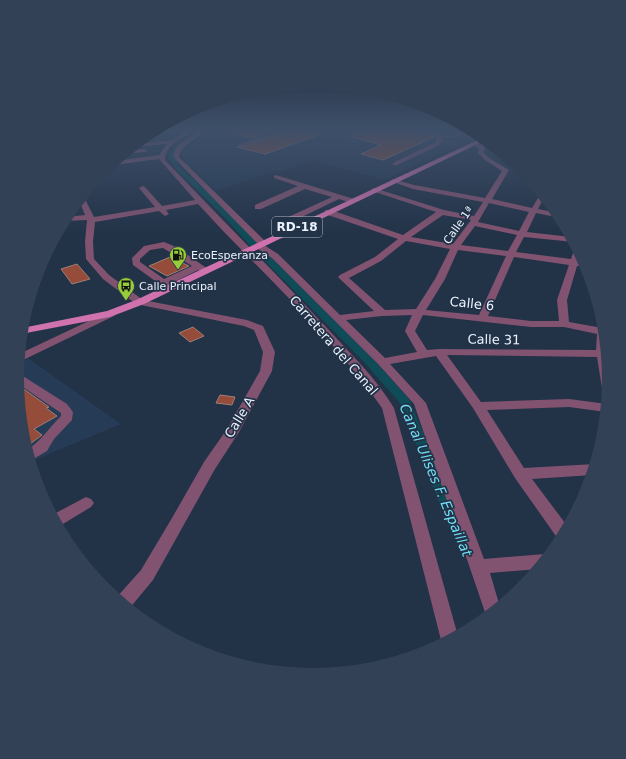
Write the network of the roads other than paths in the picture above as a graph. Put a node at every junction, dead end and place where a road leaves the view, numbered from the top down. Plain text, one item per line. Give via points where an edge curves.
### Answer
1 (166, 164) edge
2 (182, 164) edge
3 (428, 164) edge
4 (496, 164) edge
5 (276, 177) dead end
6 (393, 181) junction
7 (305, 186) junction
8 (142, 188) dead end
9 (374, 190) junction
10 (338, 197) junction
11 (351, 201) junction
12 (487, 201) junction
13 (539, 201) edge
14 (200, 202) junction
15 (84, 204) edge
16 (258, 207) dead end
17 (161, 209) junction
18 (535, 211) junction
19 (328, 212) junction
20 (442, 212) junction
21 (549, 214) edge
22 (167, 216) dead end
23 (90, 218) junction
24 (73, 219) edge
25 (475, 221) junction
26 (276, 226) dead end
27 (522, 234) junction
28 (404, 238) junction
29 (565, 239) edge
30 (256, 246) junction
31 (455, 247) junction
32 (511, 254) junction
33 (575, 258) edge
34 (573, 262) junction
35 (577, 263) edge
36 (202, 269) junction
37 (166, 286) junction
38 (140, 302) junction
39 (419, 312) junction
40 (382, 313) junction
41 (110, 314) junction
42 (338, 318) junction
43 (482, 319) junction
44 (564, 324) junction
45 (29, 330) edge
46 (598, 331) edge
47 (439, 352) junction
48 (424, 354) junction
49 (601, 354) edge
50 (25, 356) edge
51 (382, 362) junction
52 (24, 382) edge
53 (478, 406) junction
54 (601, 407) edge
55 (34, 452) edge
56 (588, 469) edge
57 (520, 474) junction
58 (86, 503) dead end
59 (60, 518) edge
60 (560, 529) edge
61 (537, 562) edge
62 (479, 567) junction
63 (126, 600) edge
64 (492, 606) edge
65 (449, 635) edge

1 - 14 street, Carretera del Canal
2 - 30 street, Carretera del Canal
3 - 6 main road, RD-18
4 - 12 street, Calle 1ª via 506,170
5 - 7 street
6 - 9 main road, RD-18
6 - 12 street
7 - 10 street
7 - 16 street
8 - 17 street
9 - 11 main road, RD-18
9 - 20 street
10 - 11 street
10 - 26 street
11 - 19 main road, RD-18
12 - 18 street
12 - 25 street, Calle 1ª
13 - 18 street
14 - 17 street
14 - 30 street, Carretera del Canal
15 - 23 street
17 - 22 street
17 - 23 street
18 - 21 street
18 - 27 street
19 - 28 street
19 - 30 main road, RD-18
20 - 25 street
20 - 28 street
23 - 24 street
23 - 38 street via 90,259 106,277
25 - 27 street
25 - 31 street, Calle 1ª
27 - 29 street
27 - 32 street
28 - 31 street
28 - 40 street via 378,259 343,277
30 - 36 main road, RD-18
30 - 42 street, Carretera del Canal via 275,256
30 - 65 street, Carretera del Canal via 285,288 369,381 388,408
31 - 32 street
31 - 39 street, Calle 1ª via 440,279
32 - 34 street
32 - 43 street
33 - 34 street
34 - 35 street
34 - 44 street via 562,300
36 - 37 street
36 - 37 street via 169,246 143,250 136,258 136,263
37 - 38 main road
38 - 41 main road
38 - 63 street, Calle A via 247,323 259,328 269,352 266,371 232,432 209,466 147,574
39 - 40 street, Calle 6
39 - 43 street, Calle 6
39 - 48 street, Calle 1ª via 410,331
40 - 42 street, Calle 6
41 - 45 main road
41 - 50 street
42 - 51 street, Carretera del Canal
43 - 44 street, Calle 6 via 531,324
44 - 46 street, Calle 6
47 - 48 street, Calle 31
47 - 49 street, Calle 31
47 - 53 street
48 - 51 street, Calle 31
51 - 62 street, Carretera del Canal via 420,403
52 - 55 street via 67,412 67,417 42,447
53 - 54 street via 569,403
53 - 57 street
56 - 57 street
57 - 60 street
58 - 59 street
61 - 62 street
62 - 64 street, Carretera del Canal

